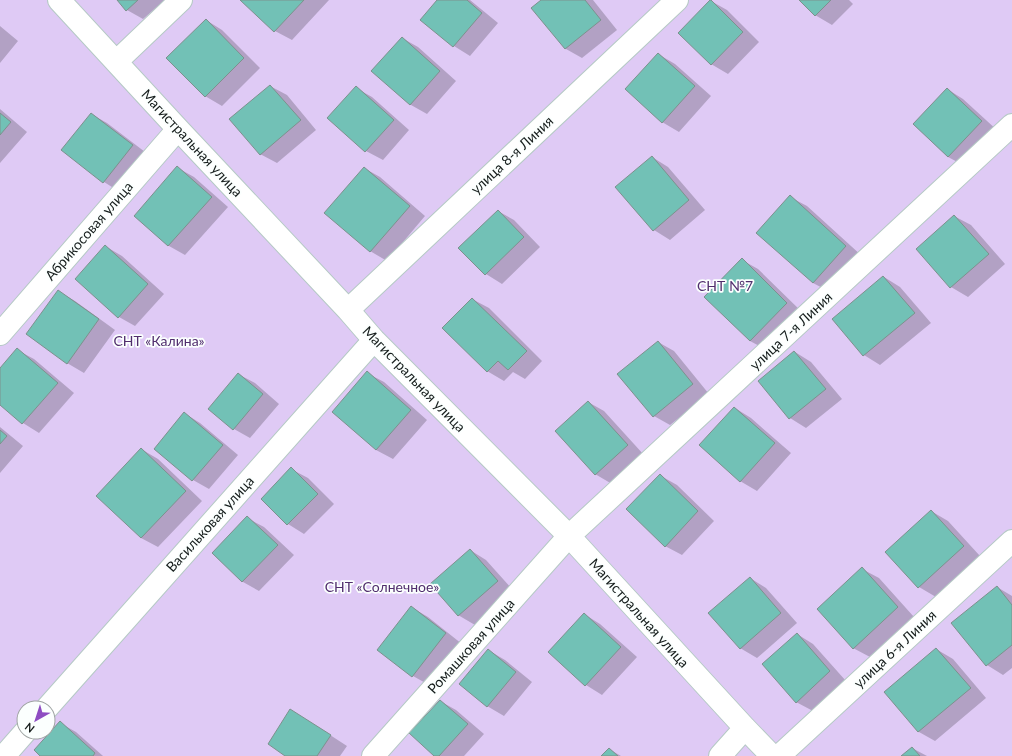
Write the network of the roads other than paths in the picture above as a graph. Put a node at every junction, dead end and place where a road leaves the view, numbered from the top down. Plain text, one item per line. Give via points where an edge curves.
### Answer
1 (59, 0) edge
2 (181, 0) edge
3 (677, 0) edge
4 (116, 62) junction
5 (1012, 125) edge
6 (178, 129) junction
7 (348, 310) junction
8 (0, 334) edge
9 (374, 340) junction
10 (569, 536) junction
11 (1012, 541) edge
12 (54, 700) edge
13 (745, 728) junction
14 (18, 740) edge
15 (4, 756) edge
16 (373, 756) edge
17 (720, 756) edge
18 (772, 756) edge
19 (779, 756) edge

1 - 4 street, Магистральная улица
2 - 4 street
3 - 7 street, улица 8-я Линия
4 - 6 street, Магистральная улица
5 - 10 street, улица 7-я Линия
6 - 7 street, Магистральная улица
6 - 8 street, Абрикосовая улица
7 - 9 street, Магистральная улица
9 - 10 street, Магистральная улица
9 - 12 street, Васильковая улица
10 - 13 street, Магистральная улица
10 - 16 street, Ромашковая улица
11 - 19 street, улица 6-я Линия
13 - 17 street
13 - 18 street, Магистральная улица
14 - 15 street

